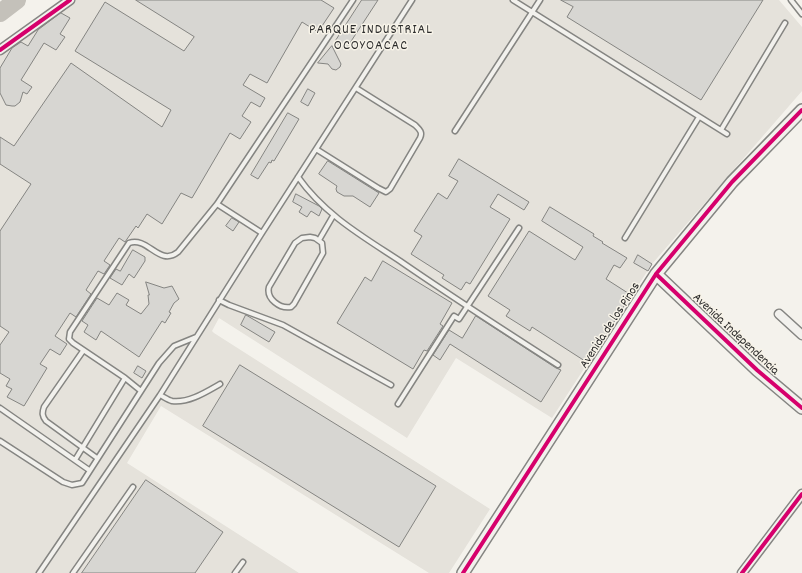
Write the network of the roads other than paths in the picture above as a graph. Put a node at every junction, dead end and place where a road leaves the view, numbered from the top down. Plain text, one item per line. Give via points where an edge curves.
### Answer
1 (70, 0) edge
2 (353, 0) edge
3 (412, 0) edge
4 (513, 0) edge
5 (540, 0) edge
6 (791, 0) edge
7 (532, 12) junction
8 (802, 14) edge
9 (785, 23) dead end
10 (0, 50) edge
11 (356, 88) junction
12 (802, 110) edge
13 (699, 117) junction
14 (721, 130) junction
15 (455, 131) dead end
16 (727, 134) dead end
17 (316, 149) junction
18 (298, 177) junction
19 (217, 204) junction
20 (333, 216) junction
21 (519, 228) dead end
22 (262, 233) junction
23 (625, 238) dead end
24 (319, 240) junction
25 (656, 274) junction
26 (219, 300) junction
27 (467, 307) junction
28 (779, 314) dead end
29 (802, 336) edge
30 (196, 337) junction
31 (83, 350) junction
32 (558, 365) dead end
33 (125, 378) junction
34 (220, 384) dead end
35 (391, 385) dead end
36 (141, 391) junction
37 (160, 395) junction
38 (398, 404) dead end
39 (0, 408) edge
40 (802, 408) edge
41 (0, 441) edge
42 (83, 447) junction
43 (97, 458) junction
44 (75, 460) junction
45 (89, 470) junction
46 (133, 487) dead end
47 (802, 494) edge
48 (243, 562) dead end
49 (39, 573) edge
50 (73, 573) edge
51 (235, 573) edge
52 (463, 573) edge
53 (742, 573) edge

1 - 10 street
2 - 19 lane
3 - 11 lane
4 - 7 lane
5 - 7 lane
6 - 8 lane
7 - 13 lane
7 - 15 lane
9 - 14 lane
11 - 17 lane
11 - 17 lane via 415,125 421,132 390,189 386,192 378,188
12 - 25 street, Avenida de los Pinos via 732,182
13 - 14 lane
13 - 23 lane
14 - 16 lane
17 - 18 lane
18 - 20 lane via 309,193
18 - 22 lane
19 - 22 lane
19 - 31 lane via 173,256 162,256 140,242 129,243 70,332 70,341
20 - 24 lane
20 - 27 lane
21 - 27 lane
22 - 26 lane
24 - 24 lane via 310,237 302,238 295,243 270,288 269,295 272,300 287,308 294,304 323,253
25 - 40 street, Avenida Independencia via 757,370
25 - 52 street, Avenida de los Pinos
26 - 30 lane
26 - 35 lane via 283,325
27 - 32 lane
27 - 38 lane via 459,319 454,316
28 - 29 street
30 - 36 lane via 174,346 159,363
30 - 37 lane
31 - 33 lane
31 - 42 lane via 42,413 46,421
33 - 36 lane
33 - 42 lane
34 - 37 lane via 202,395 185,400 171,400
36 - 43 lane
37 - 49 lane
39 - 44 lane
41 - 45 lane via 63,482 72,485 82,483
42 - 43 lane
42 - 44 lane
43 - 45 lane
44 - 45 lane
46 - 50 lane
47 - 53 street
48 - 51 lane

